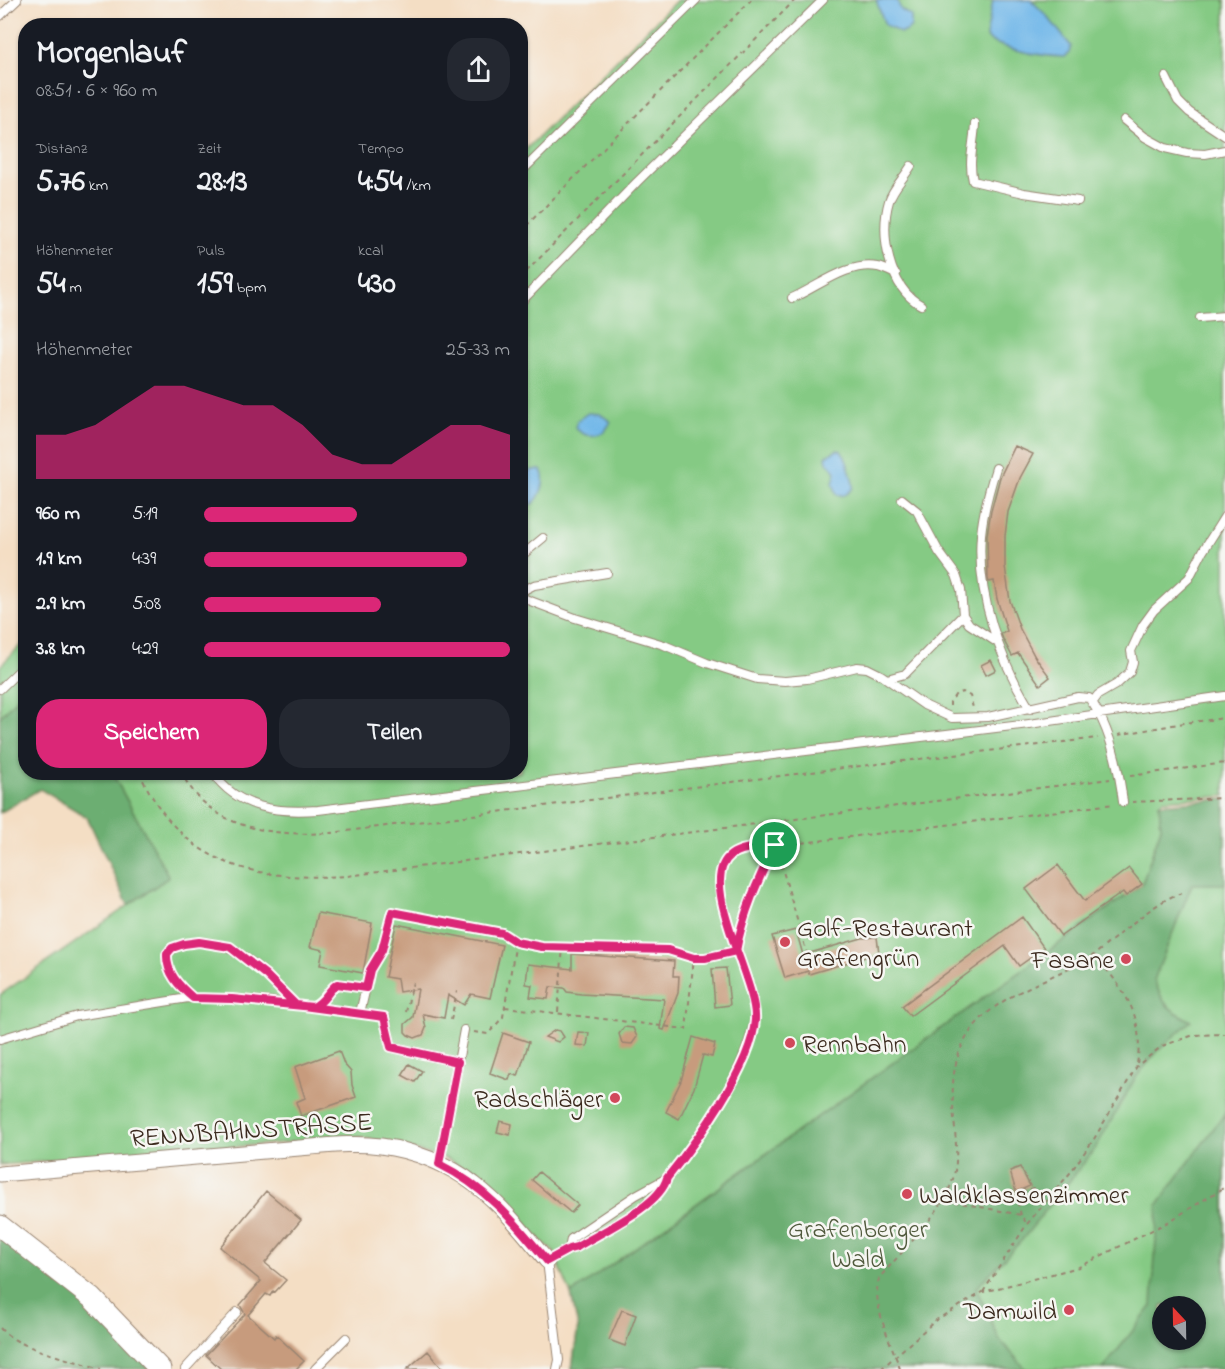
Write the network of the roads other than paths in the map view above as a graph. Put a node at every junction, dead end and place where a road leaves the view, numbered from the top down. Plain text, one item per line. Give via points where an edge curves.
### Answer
1 (16, 0) edge
2 (696, 0) edge
3 (823, 0) edge
4 (0, 16) edge
5 (1166, 77) dead end
6 (1124, 120) dead end
7 (975, 124) dead end
8 (1225, 136) edge
9 (1225, 150) edge
10 (528, 166) edge
11 (911, 166) dead end
12 (1078, 201) dead end
13 (896, 274) junction
14 (528, 295) edge
15 (792, 298) dead end
16 (921, 305) dead end
17 (1225, 316) edge
18 (1200, 318) dead end
19 (996, 468) dead end
20 (902, 499) dead end
21 (1225, 516) edge
22 (543, 538) dead end
23 (528, 550) edge
24 (607, 573) dead end
25 (528, 588) edge
26 (528, 600) edge
27 (963, 615) junction
28 (998, 643) junction
29 (18, 672) edge
30 (886, 679) junction
31 (0, 690) edge
32 (1225, 696) edge
33 (1092, 703) junction
34 (1030, 709) junction
35 (1098, 713) junction
36 (219, 780) edge
37 (1123, 802) road end
38 (382, 950) road end
39 (366, 988) junction
40 (193, 998) junction
41 (296, 1005) junction
42 (313, 1007) junction
43 (360, 1013) junction
44 (755, 1018) road end
45 (464, 1030) road end
46 (0, 1039) edge
47 (458, 1062) junction
48 (439, 1164) junction
49 (0, 1174) edge
50 (667, 1178) junction
51 (0, 1226) edge
52 (569, 1249) junction
53 (547, 1261) junction
54 (237, 1312) dead end
55 (346, 1338) dead end
56 (160, 1369) edge
57 (185, 1369) edge
58 (315, 1369) edge
59 (557, 1369) edge

1 - 4 lane
2 - 10 lane
3 - 14 lane
5 - 8 lane via 1178,101
6 - 9 lane via 1145,138 1165,148 1205,154
7 - 12 lane via 970,156 973,181
11 - 13 lane via 893,193 886,218 887,255
13 - 15 lane via 877,267 860,267
13 - 16 lane via 900,287
17 - 18 lane
19 - 28 lane via 981,536 982,578
20 - 27 lane via 917,510 956,575
21 - 33 lane via 1189,578 1143,625 1131,651 1130,672
22 - 23 lane
24 - 25 lane
26 - 30 lane via 758,679 807,679 857,667
27 - 28 lane via 969,624
27 - 30 lane via 904,674
28 - 34 lane via 1015,685
29 - 31 lane
30 - 34 lane via 924,705 952,718 988,717
32 - 35 lane
33 - 34 lane via 1089,698 1078,698
33 - 35 lane
35 - 36 lane via 291,812 246,803
35 - 37 lane via 1117,761
38 - 39 lane via 370,970
39 - 42 lane via 337,984
39 - 43 lane
40 - 41 lane
40 - 41 lane via 180,986 166,961 172,948 199,942 230,947
40 - 46 lane via 77,1016
41 - 42 lane
42 - 43 lane
43 - 47 lane via 384,1017 391,1047
44 - 50 lane via 746,1052 732,1081 698,1139
45 - 47 lane
47 - 48 lane
48 - 49 street, RENNBAHNSTRASSE via 382,1146 351,1144
48 - 53 street, RENNBAHNSTRASSE via 474,1183
50 - 52 lane via 572,1239
50 - 52 lane via 665,1186 643,1207
51 - 56 street via 92,1298
52 - 53 lane
53 - 59 lane
54 - 57 lane
55 - 58 lane

